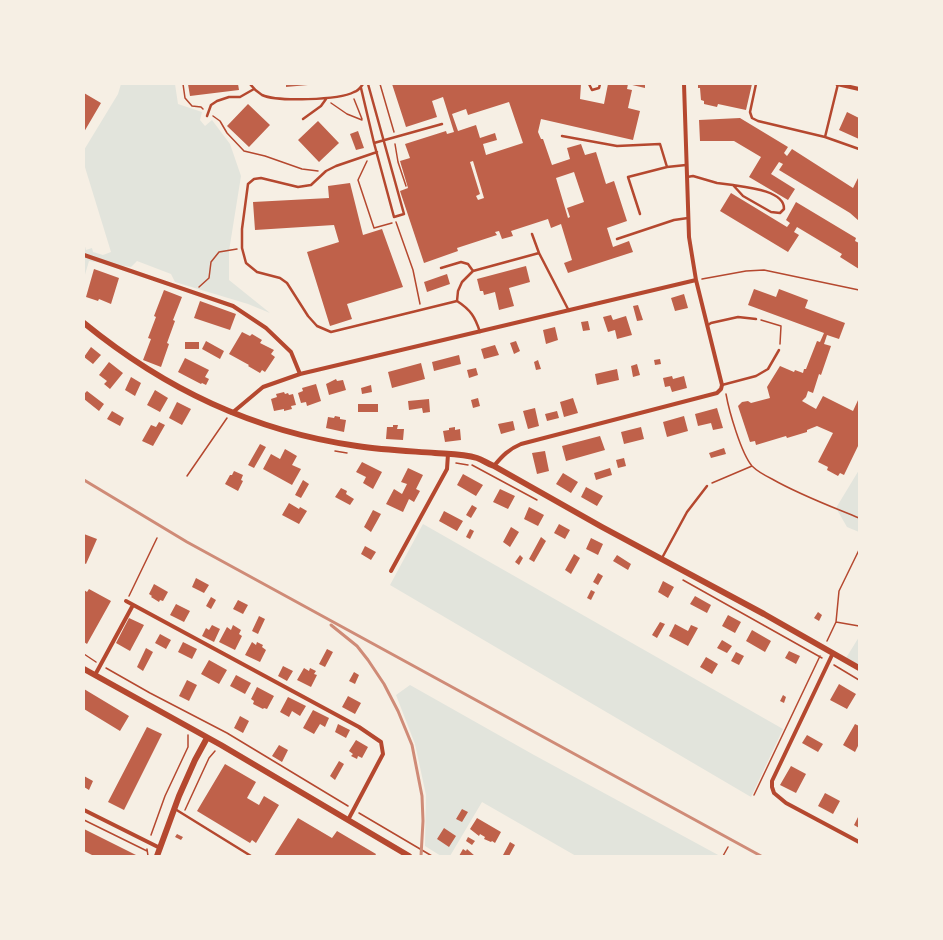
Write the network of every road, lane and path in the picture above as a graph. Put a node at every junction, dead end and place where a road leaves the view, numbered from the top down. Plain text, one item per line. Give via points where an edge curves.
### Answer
1 (183, 84) edge
2 (250, 84) edge
3 (363, 84) edge
4 (368, 84) edge
5 (380, 84) edge
6 (589, 84) edge
7 (600, 84) edge
8 (684, 84) edge
9 (756, 84) edge
10 (837, 84) edge
11 (361, 88) junction
12 (254, 89) junction
13 (859, 89) edge
14 (352, 93) junction
15 (185, 98) dead end
16 (326, 99) junction
17 (207, 116) dead end
18 (303, 119) dead end
19 (442, 124) dead end
20 (227, 133) dead end
21 (562, 136) dead end
22 (825, 137) junction
23 (394, 138) junction
24 (383, 141) junction
25 (374, 143) junction
26 (859, 149) edge
27 (377, 152) junction
28 (369, 155) junction
29 (686, 165) junction
30 (668, 167) junction
31 (326, 172) junction
32 (686, 178) junction
33 (733, 185) junction
34 (406, 186) dead end
35 (640, 214) dead end
36 (688, 218) junction
37 (532, 234) dead end
38 (617, 239) dead end
39 (242, 248) junction
40 (538, 254) junction
41 (84, 255) edge
42 (441, 268) dead end
43 (473, 271) junction
44 (702, 278) dead end
45 (696, 280) junction
46 (859, 290) edge
47 (195, 294) junction
48 (458, 301) junction
49 (421, 310) junction
50 (569, 311) junction
51 (756, 319) joint
52 (84, 323) edge
53 (708, 325) junction
54 (480, 332) junction
55 (779, 350) joint
56 (300, 374) junction
57 (724, 384) junction
58 (232, 413) junction
59 (233, 421) dead end
60 (333, 450) dead end
61 (348, 453) dead end
62 (448, 454) junction
63 (448, 462) junction
64 (494, 466) junction
65 (752, 466) junction
66 (187, 476) dead end
67 (707, 486) joint
68 (541, 502) dead end
69 (859, 518) edge
70 (157, 538) dead end
71 (859, 550) edge
72 (662, 558) junction
73 (391, 571) dead end
74 (680, 579) dead end
75 (126, 601) joint
76 (133, 605) junction
77 (836, 622) junction
78 (859, 626) edge
79 (824, 648) junction
80 (833, 653) junction
81 (84, 654) edge
82 (820, 656) junction
83 (829, 662) junction
84 (100, 664) junction
85 (859, 668) edge
86 (84, 669) edge
87 (95, 675) junction
88 (859, 680) edge
89 (197, 717) junction
90 (191, 729) junction
91 (183, 733) dead end
92 (188, 736) junction
93 (207, 738) junction
94 (203, 745) junction
95 (754, 795) dead end
96 (174, 809) junction
97 (354, 809) junction
98 (84, 810) edge
99 (183, 814) junction
100 (84, 820) edge
101 (348, 820) junction
102 (859, 842) edge
103 (149, 843) junction
104 (728, 847) dead end
105 (160, 848) junction
106 (147, 851) junction
107 (148, 856) edge
108 (157, 856) edge
109 (251, 856) edge
110 (409, 856) edge
111 (432, 856) edge
112 (723, 856) edge

1 - 15 path
2 - 12 lane
3 - 11 lane
4 - 24 lane
5 - 23 path
6 - 7 lane via 592,90 599,88
8 - 29 street
9 - 22 lane via 750,112 752,118 758,122
10 - 13 street
10 - 22 lane
11 - 14 lane
11 - 25 lane
12 - 16 lane via 262,95 276,98
12 - 17 lane via 240,98 217,99 211,105
14 - 16 lane
14 - 16 path via 362,120 347,114
16 - 18 lane via 321,106
19 - 23 lane
20 - 31 path via 244,151 302,169
21 - 30 lane via 617,146 660,144
22 - 26 lane
23 - 24 lane
23 - 34 path
24 - 25 lane
24 - 27 lane via 404,214 394,217
25 - 27 lane
27 - 28 lane
28 - 31 lane
28 - 49 path via 358,180 374,228 396,222 413,270
29 - 30 lane
29 - 32 street
30 - 35 lane via 628,178
31 - 39 lane via 311,185 298,187 261,178 254,179 248,184
32 - 33 lane via 693,176
32 - 36 street
33 - 33 lane via 743,196 771,212 780,213 784,210 784,204 774,196 756,188
36 - 38 lane via 674,220
36 - 45 street
37 - 40 lane
39 - 47 path via 219,252 211,262 209,278
39 - 49 lane via 246,263 257,272 280,278 287,283 308,316 317,326 331,332
40 - 43 lane
40 - 50 lane
41 - 47 street
42 - 43 lane via 461,262 468,264
43 - 48 lane via 462,282 458,291
44 - 46 path via 764,270
45 - 50 street
45 - 53 street
47 - 56 street via 233,306 266,328 291,352
48 - 49 lane
48 - 54 lane via 467,307 475,318
50 - 54 street
51 - 53 lane via 738,317
51 - 55 path via 781,326
52 - 58 street via 126,356 152,372
53 - 57 street
54 - 56 street
55 - 57 lane via 768,369 756,376
56 - 58 street via 263,387
57 - 64 street via 717,393 521,444 504,454
57 - 65 path via 737,434
58 - 62 street via 319,440
59 - 66 path via 226,419
60 - 61 path
62 - 63 street
62 - 64 street via 477,458
63 - 68 path via 472,465
63 - 73 street via 440,484
64 - 72 street
65 - 67 path
65 - 69 path via 787,488
67 - 72 lane via 687,512
70 - 75 path
71 - 77 path via 839,591
72 - 79 street
74 - 82 path
75 - 76 street
76 - 84 street
76 - 97 street via 359,727 382,742 383,754
77 - 78 path
77 - 79 path
79 - 80 street
79 - 82 path
80 - 83 street
80 - 85 street
81 - 84 path
82 - 83 path
82 - 95 path
83 - 88 path
83 - 102 street via 772,781 772,787 774,793 786,803
84 - 87 street
84 - 89 path
86 - 87 street
87 - 90 street
89 - 90 path
89 - 97 path
90 - 92 path
90 - 93 street
91 - 92 path
92 - 94 path
92 - 103 path via 188,747 165,796
93 - 94 street
93 - 101 street
94 - 96 street
94 - 99 path via 214,751
96 - 99 lane
96 - 105 street
97 - 101 street
97 - 111 path
98 - 103 street
99 - 109 lane
100 - 106 path
101 - 110 street
103 - 105 street
103 - 106 path
104 - 112 path
105 - 108 street
106 - 107 path

